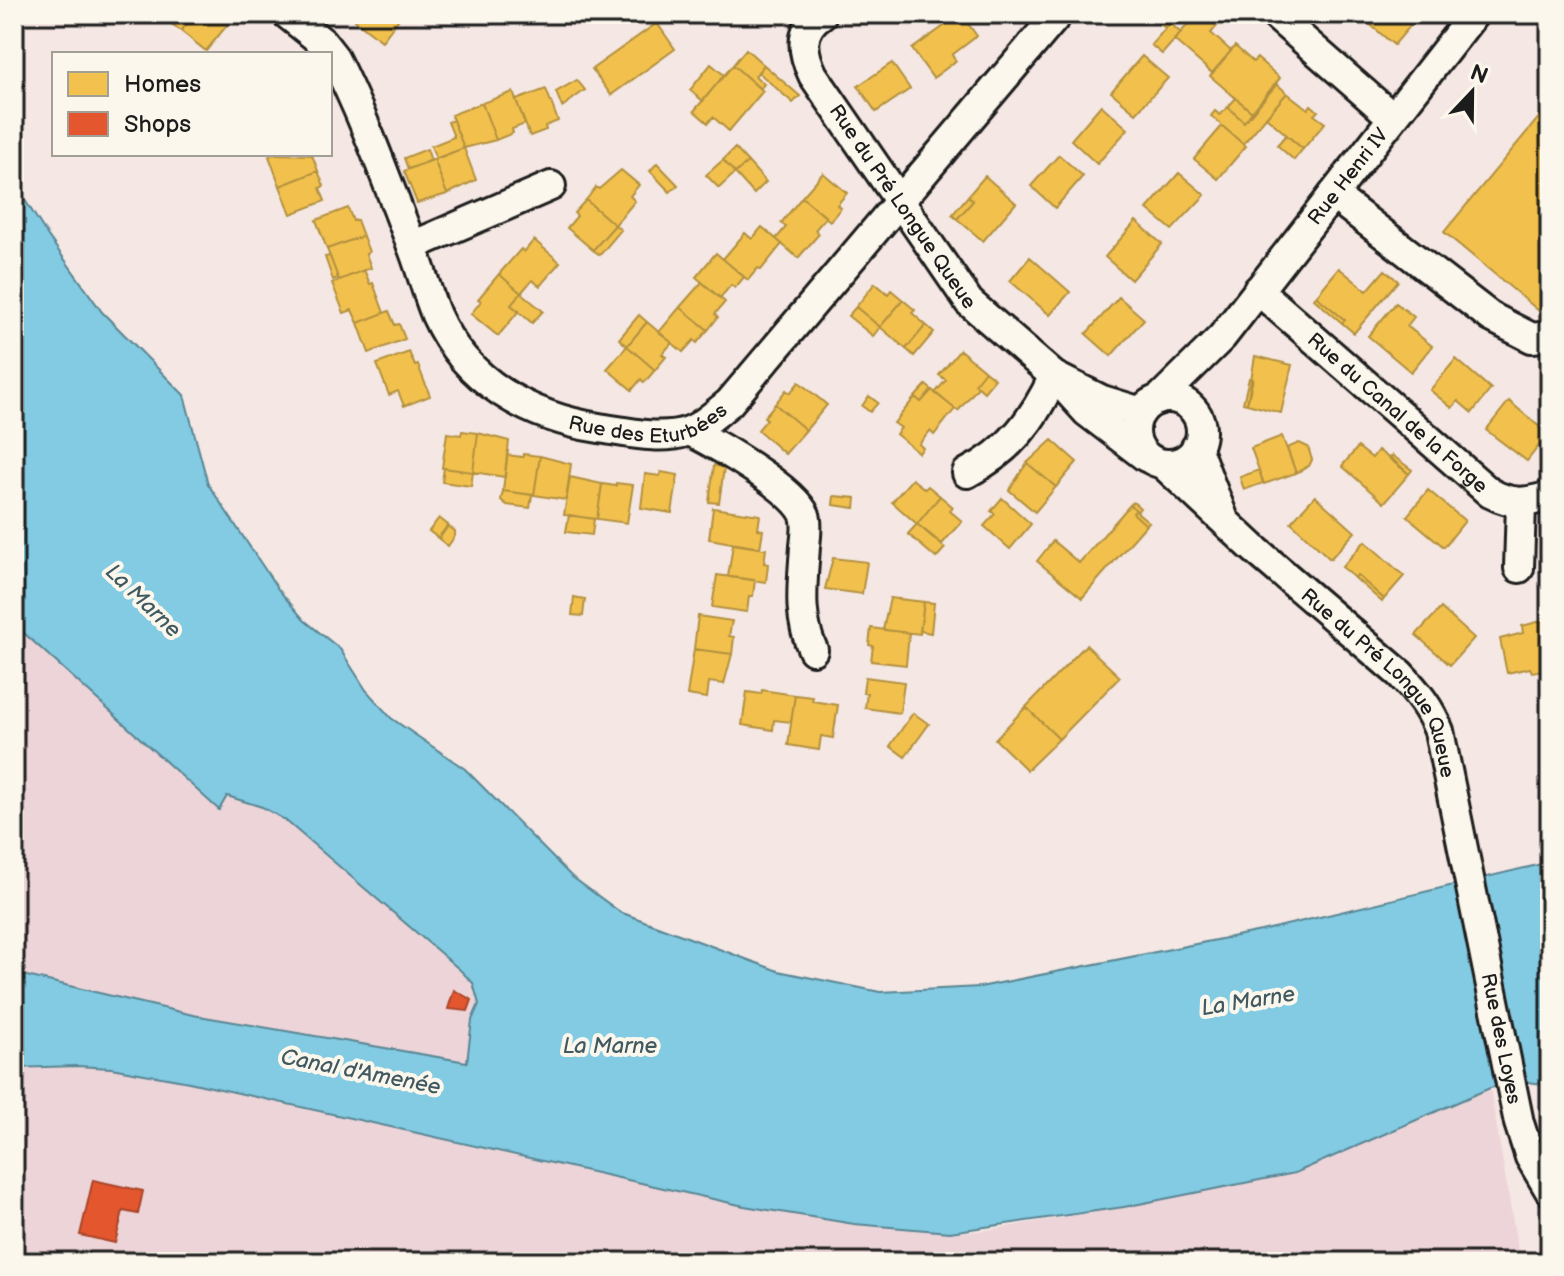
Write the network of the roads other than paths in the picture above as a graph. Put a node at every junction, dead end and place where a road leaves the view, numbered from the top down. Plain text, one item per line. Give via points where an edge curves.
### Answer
1 (822, 14) edge
2 (1058, 14) edge
3 (1274, 14) edge
4 (1474, 14) edge
5 (301, 18) edge
6 (329, 52) edge
7 (332, 58) edge
8 (1392, 117) junction
9 (551, 186) dead end
10 (1333, 195) junction
11 (899, 203) junction
12 (412, 246) junction
13 (1258, 290) junction
14 (1550, 336) edge
15 (1222, 337) junction
16 (1054, 376) junction
17 (1150, 406) junction
18 (1195, 413) junction
19 (690, 431) junction
20 (1196, 447) junction
21 (1155, 460) junction
22 (967, 473) dead end
23 (1550, 496) edge
24 (1521, 504) junction
25 (1225, 522) junction
26 (1519, 568) dead end
27 (813, 650) dead end
28 (1469, 879) joint
29 (1550, 1191) edge

1 - 11 street, Rue du Pré Longue Queue via 806,30 805,58
2 - 11 street, Rue des Eturbées
3 - 8 street
4 - 8 street, Rue Henri IV
5 - 6 street, Rue des Eturbées
7 - 12 street, Rue des Eturbées
8 - 10 street, Rue Henri IV
9 - 12 street
10 - 13 street, Rue Henri IV
10 - 14 street via 1491,317 1532,338
11 - 16 street, Rue du Pré Longue Queue via 969,302
11 - 19 street, Rue des Eturbées via 729,403
12 - 19 street, Rue des Eturbées via 437,316 455,347 471,368 523,406 549,417 629,432 663,436
13 - 15 street, Rue Henri IV
13 - 24 street, Rue du Canal de la Forge via 1490,493
15 - 17 street, Rue Henri IV
15 - 18 street, Rue Henri IV
16 - 17 street, Rue du Pré Longue Queue via 1102,400
16 - 21 street, Rue du Pré Longue Queue via 1087,412
16 - 22 street via 1009,445
17 - 18 street via 1180,400
17 - 21 street via 1135,427 1135,436
18 - 20 street via 1201,428
19 - 27 street via 732,453 805,515 801,607
20 - 21 street via 1186,459
20 - 25 street, Rue du Pré Longue Queue
21 - 25 street, Rue du Pré Longue Queue
23 - 24 street
24 - 26 street
25 - 28 street, Rue du Pré Longue Queue via 1400,674 1431,711
28 - 29 street, Rue des Loyes via 1530,1157

